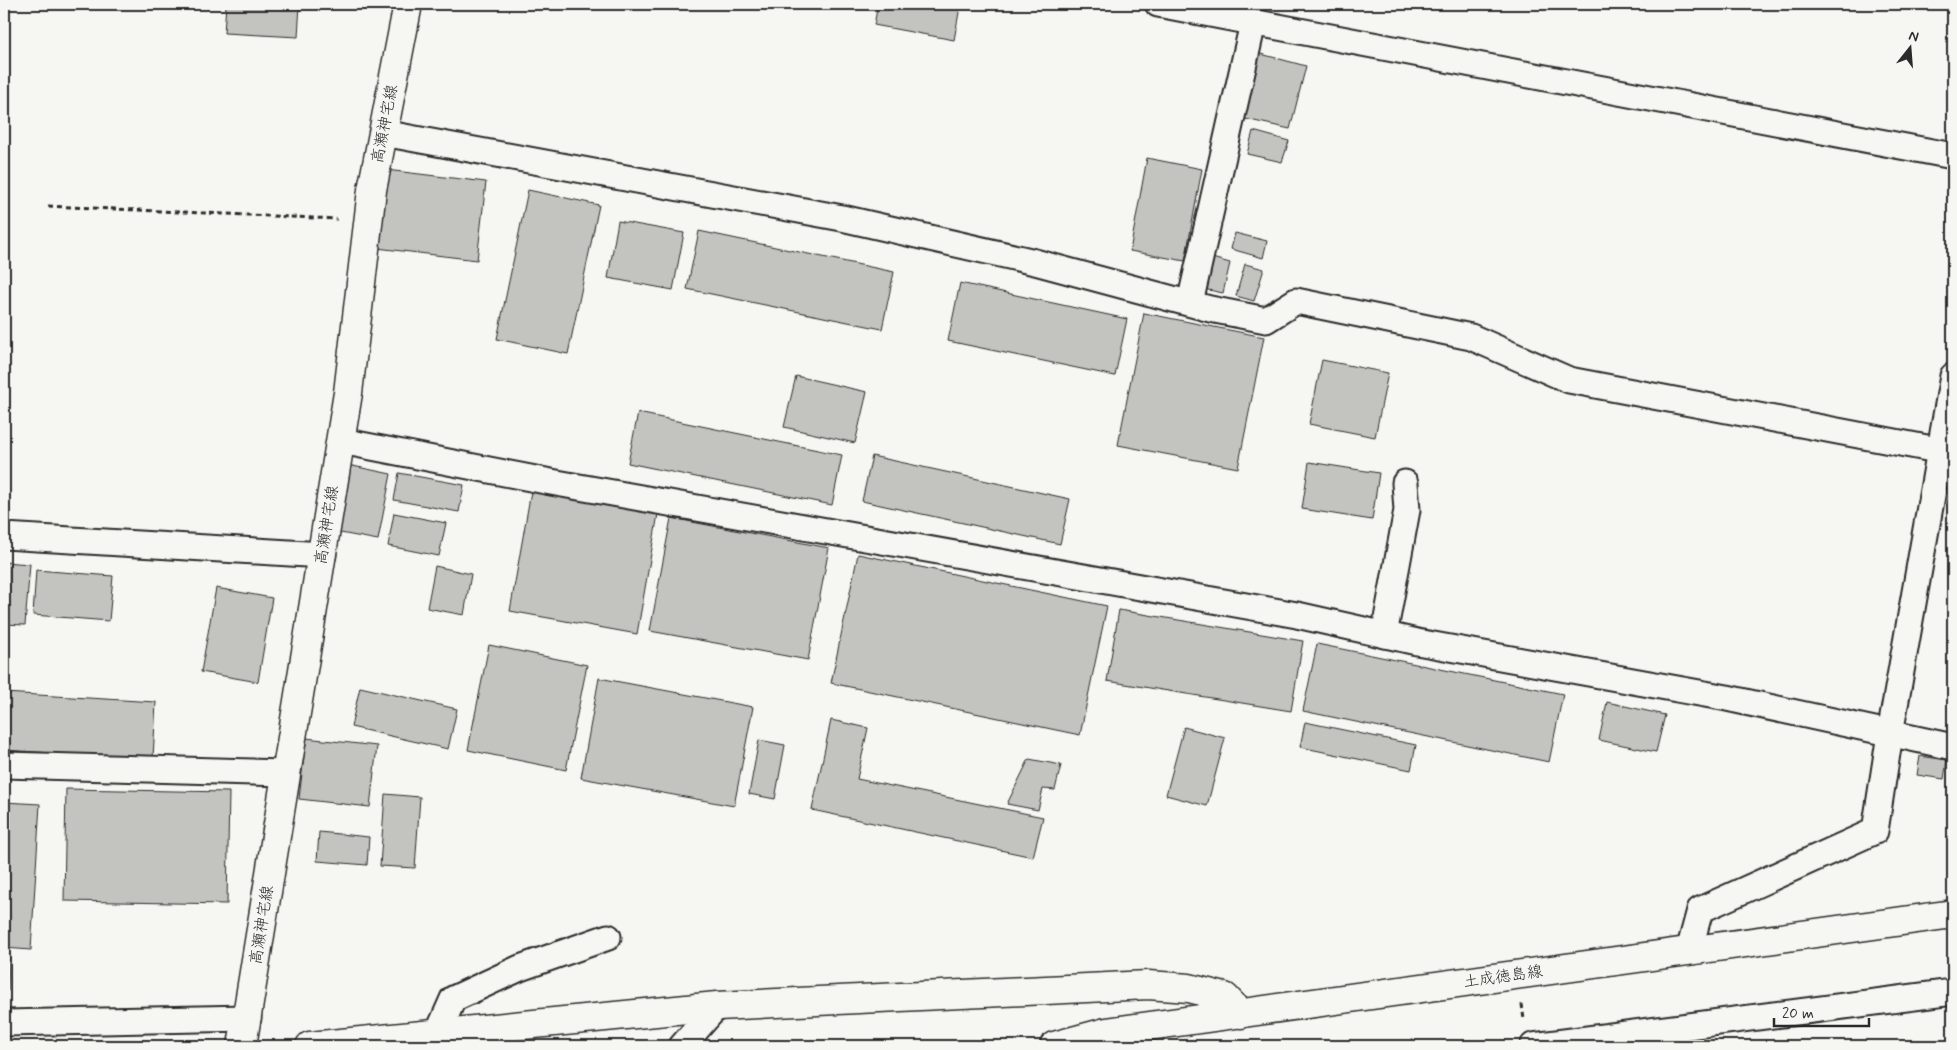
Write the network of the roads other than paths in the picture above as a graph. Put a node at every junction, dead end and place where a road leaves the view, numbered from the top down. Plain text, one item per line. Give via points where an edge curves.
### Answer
1 (408, 4) edge
2 (1158, 4) edge
3 (1253, 23) junction
4 (383, 133) junction
5 (1953, 156) edge
6 (1190, 303) junction
7 (1953, 376) edge
8 (341, 441) junction
9 (1947, 452) edge
10 (1405, 483) dead end
11 (4, 536) edge
12 (323, 555) junction
13 (1384, 635) junction
14 (1890, 734) junction
15 (1953, 746) edge
16 (4, 765) edge
17 (286, 773) junction
18 (1953, 914) edge
19 (608, 937) dead end
20 (1689, 951) junction
21 (1953, 992) edge
22 (717, 1006) junction
23 (1241, 1014) junction
24 (248, 1018) junction
25 (4, 1023) edge
26 (438, 1032) junction
27 (242, 1046) edge
28 (310, 1046) edge
29 (682, 1046) edge
30 (1054, 1046) edge
31 (1533, 1046) edge

1 - 4 main road, 高瀬神宅線
2 - 3 street
3 - 5 street
3 - 6 street
4 - 6 street via 842,218 1036,262
4 - 8 main road, 高瀬神宅線 via 372,190
6 - 9 street via 1266,320 1296,301 1471,337 1569,380
7 - 9 street
8 - 12 main road, 高瀬神宅線
8 - 13 street via 1297,616
9 - 14 street
10 - 13 street via 1407,510
11 - 12 street
12 - 17 main road, 高瀬神宅線
13 - 14 street via 1727,698
14 - 15 street
14 - 20 street via 1875,832 1700,910
16 - 17 street
17 - 24 main road, 高瀬神宅線
18 - 20 main road, 土成徳島線
19 - 26 street via 520,968 453,999
20 - 23 main road, 土成徳島線
21 - 31 street
22 - 23 main road via 1148,985 1189,988 1224,997
22 - 26 main road
22 - 29 street
23 - 30 main road, 土成徳島線 via 1106,1032
24 - 25 street
24 - 27 main road, 高瀬神宅線
26 - 28 main road

